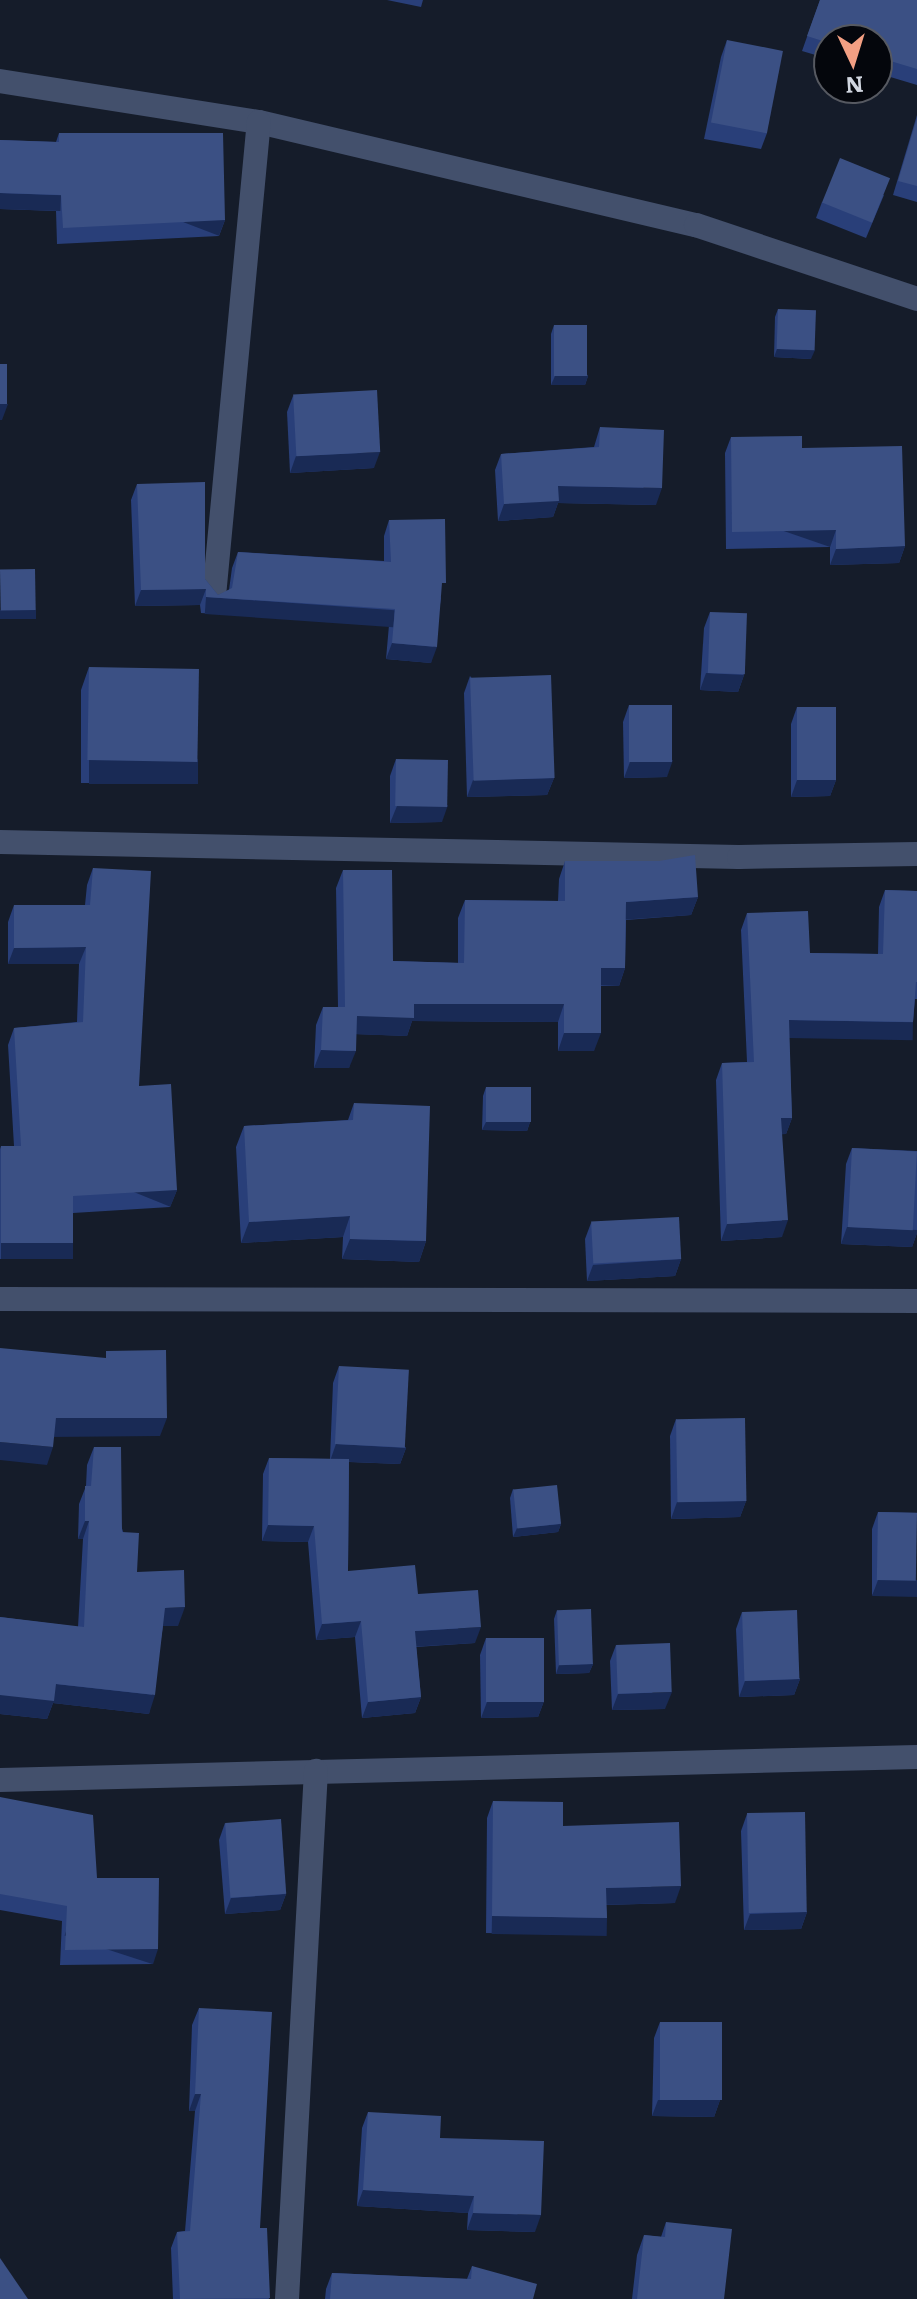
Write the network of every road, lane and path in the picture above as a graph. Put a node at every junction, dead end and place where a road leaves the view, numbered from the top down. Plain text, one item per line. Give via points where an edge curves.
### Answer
1 (0, 81) edge
2 (259, 122) junction
3 (917, 299) edge
4 (214, 596) edge
5 (0, 842) edge
6 (917, 854) edge
7 (0, 1299) edge
8 (917, 1301) edge
9 (917, 1757) edge
10 (316, 1771) junction
11 (0, 1780) edge
12 (287, 2299) edge

1 - 2 street
2 - 3 street via 696,225
2 - 4 street
5 - 6 street via 724,857
7 - 8 street
9 - 10 street
10 - 11 street
10 - 12 street

